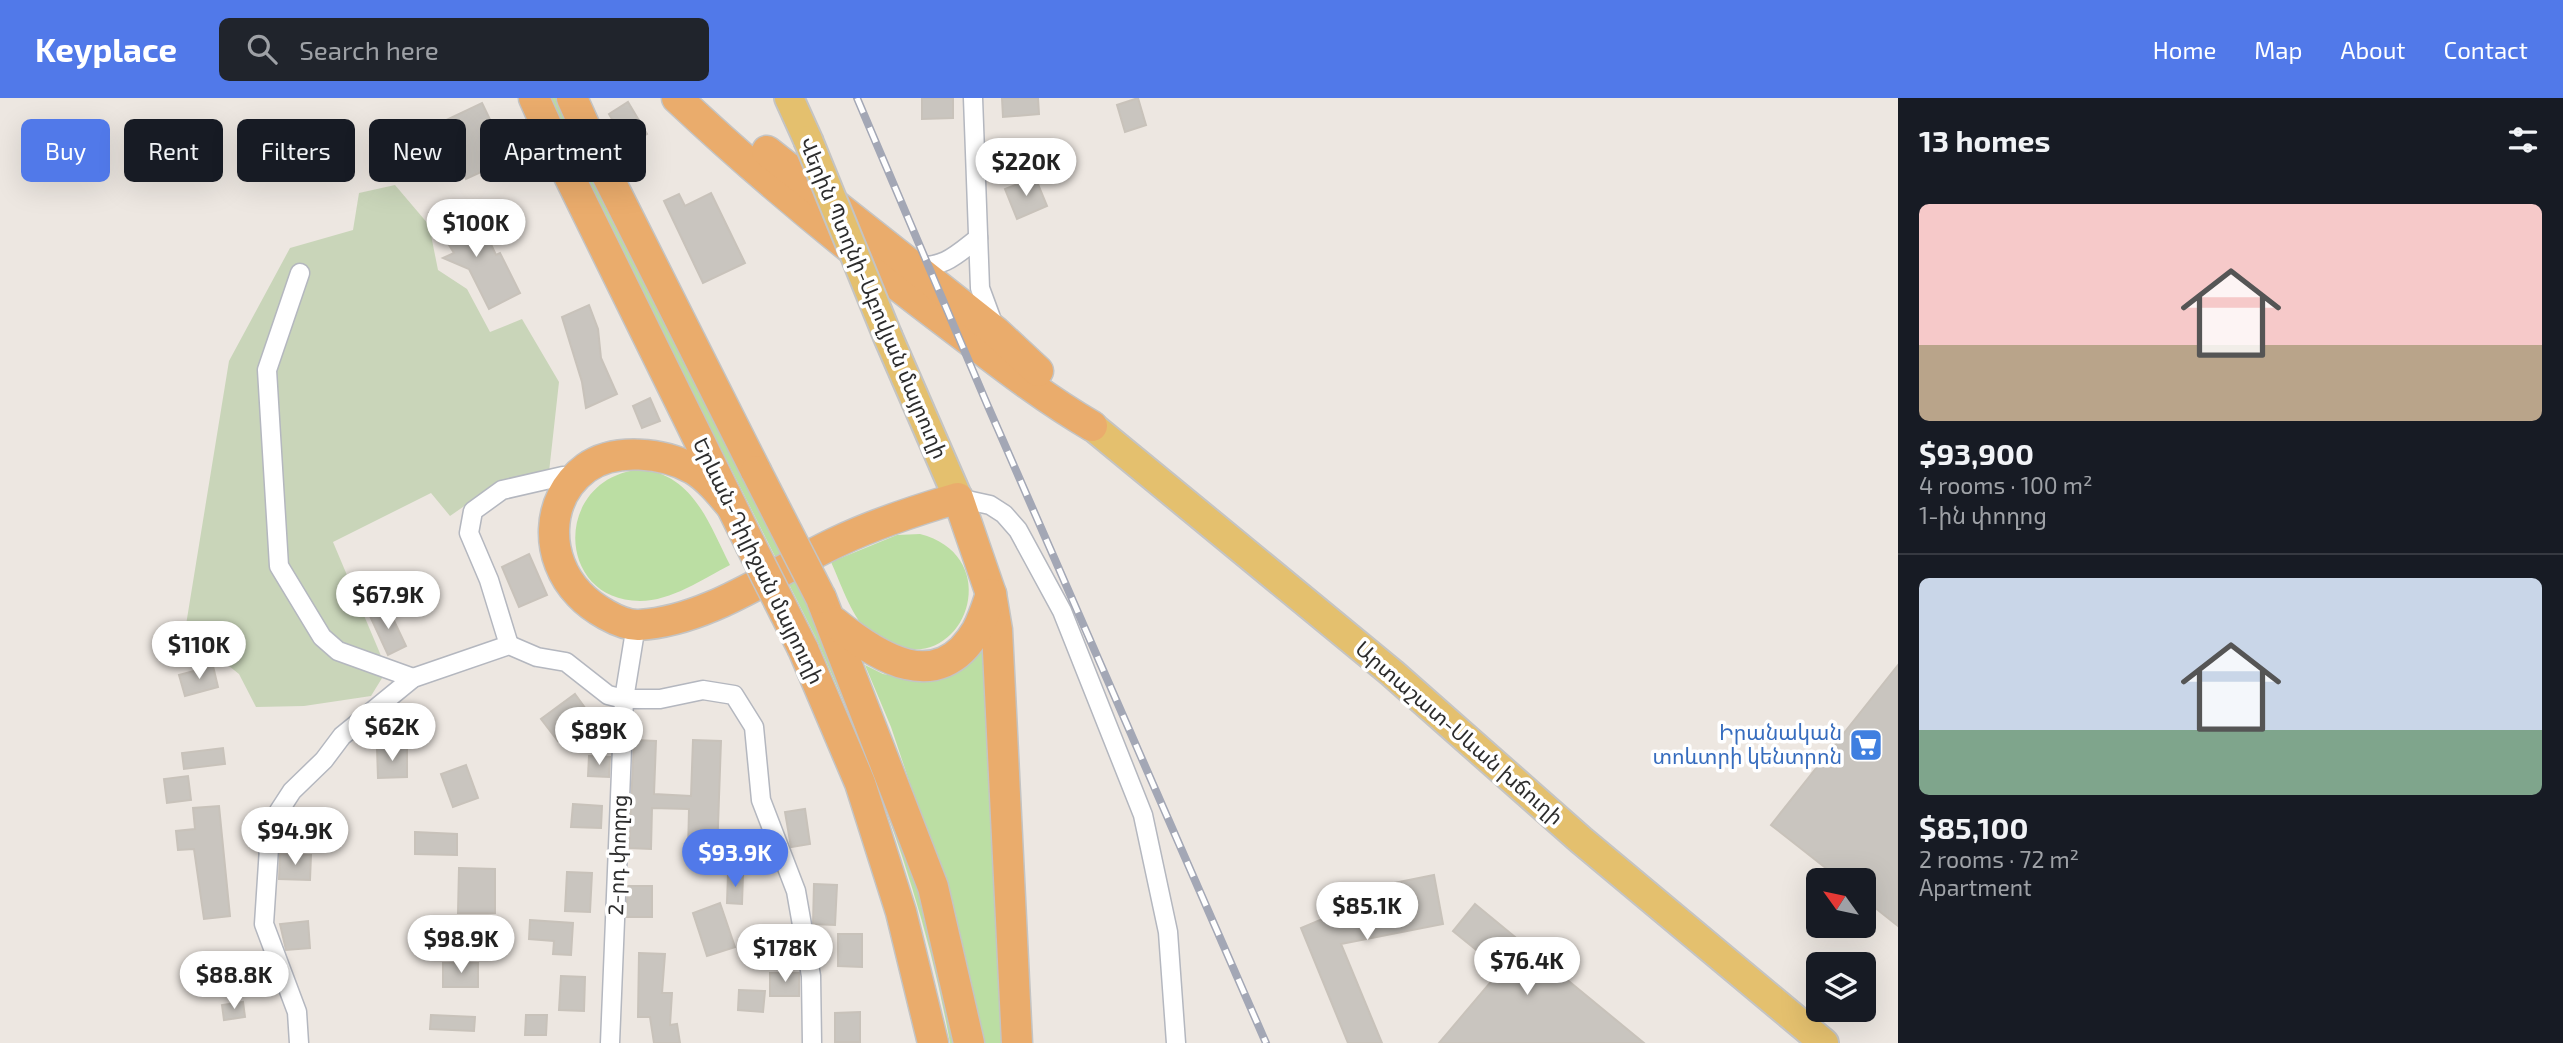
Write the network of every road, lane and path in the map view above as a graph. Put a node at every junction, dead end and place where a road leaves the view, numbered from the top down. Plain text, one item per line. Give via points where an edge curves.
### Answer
1 (534, 98) edge
2 (572, 98) edge
3 (677, 98) edge
4 (706, 98) edge
5 (789, 98) edge
6 (973, 98) edge
7 (978, 238) junction
8 (912, 266) junction
9 (300, 273) dead end
10 (996, 332) junction
11 (1092, 426) junction
12 (568, 487) junction
13 (958, 498) junction
14 (731, 506) junction
15 (991, 594) junction
16 (826, 609) junction
17 (636, 625) junction
18 (509, 645) junction
19 (414, 678) junction
20 (624, 699) junction
21 (299, 1043) edge
22 (610, 1043) edge
23 (812, 1043) edge
24 (933, 1043) edge
25 (969, 1043) edge
26 (1017, 1043) edge
27 (1176, 1043) edge
28 (1824, 1043) edge

1 - 14 highway, Երևան-Դիլիջան մայրուղի
2 - 16 highway, Երևան-Դիլիջան մայրուղի, bridge
3 - 11 highway via 813,220 888,280 1047,399
4 - 8 highway via 796,176
5 - 13 main road, Վերին Պտղնի-Աբովյան մայրուղի, bridge
6 - 7 street
7 - 8 street via 941,265
7 - 10 street via 980,288
8 - 10 highway
9 - 19 street via 267,370 279,566 322,637 338,651
10 - 11 highway
11 - 28 main road, Արտաշատ-Սևան խճուղի via 1392,673 1581,840
12 - 14 highway via 586,468 631,454 692,468
12 - 17 highway via 552,533 561,569 594,607
12 - 18 street via 563,476 502,490 473,511 469,533
13 - 15 highway
13 - 17 highway via 900,515 839,541 691,613
13 - 27 street via 990,505 1004,514 1018,530 1062,611 1143,815 1168,932
14 - 24 highway, Երևան-Դիլիջան մայրուղի, bridge via 803,649 860,783 901,912
15 - 16 highway via 977,630 961,651 939,664 921,667 888,659 860,643
15 - 26 highway via 997,630
16 - 25 highway, Երևան-Դիլիջան մայրուղի via 933,887
17 - 20 street, 2-րդ փողոց
18 - 19 street
18 - 20 street via 566,662 608,695
19 - 21 street via 342,736 279,811 269,848 264,924 297,1012
20 - 22 street, 2-րդ փողոց
20 - 23 street via 719,690 734,695 754,727 761,800 796,891 811,976

